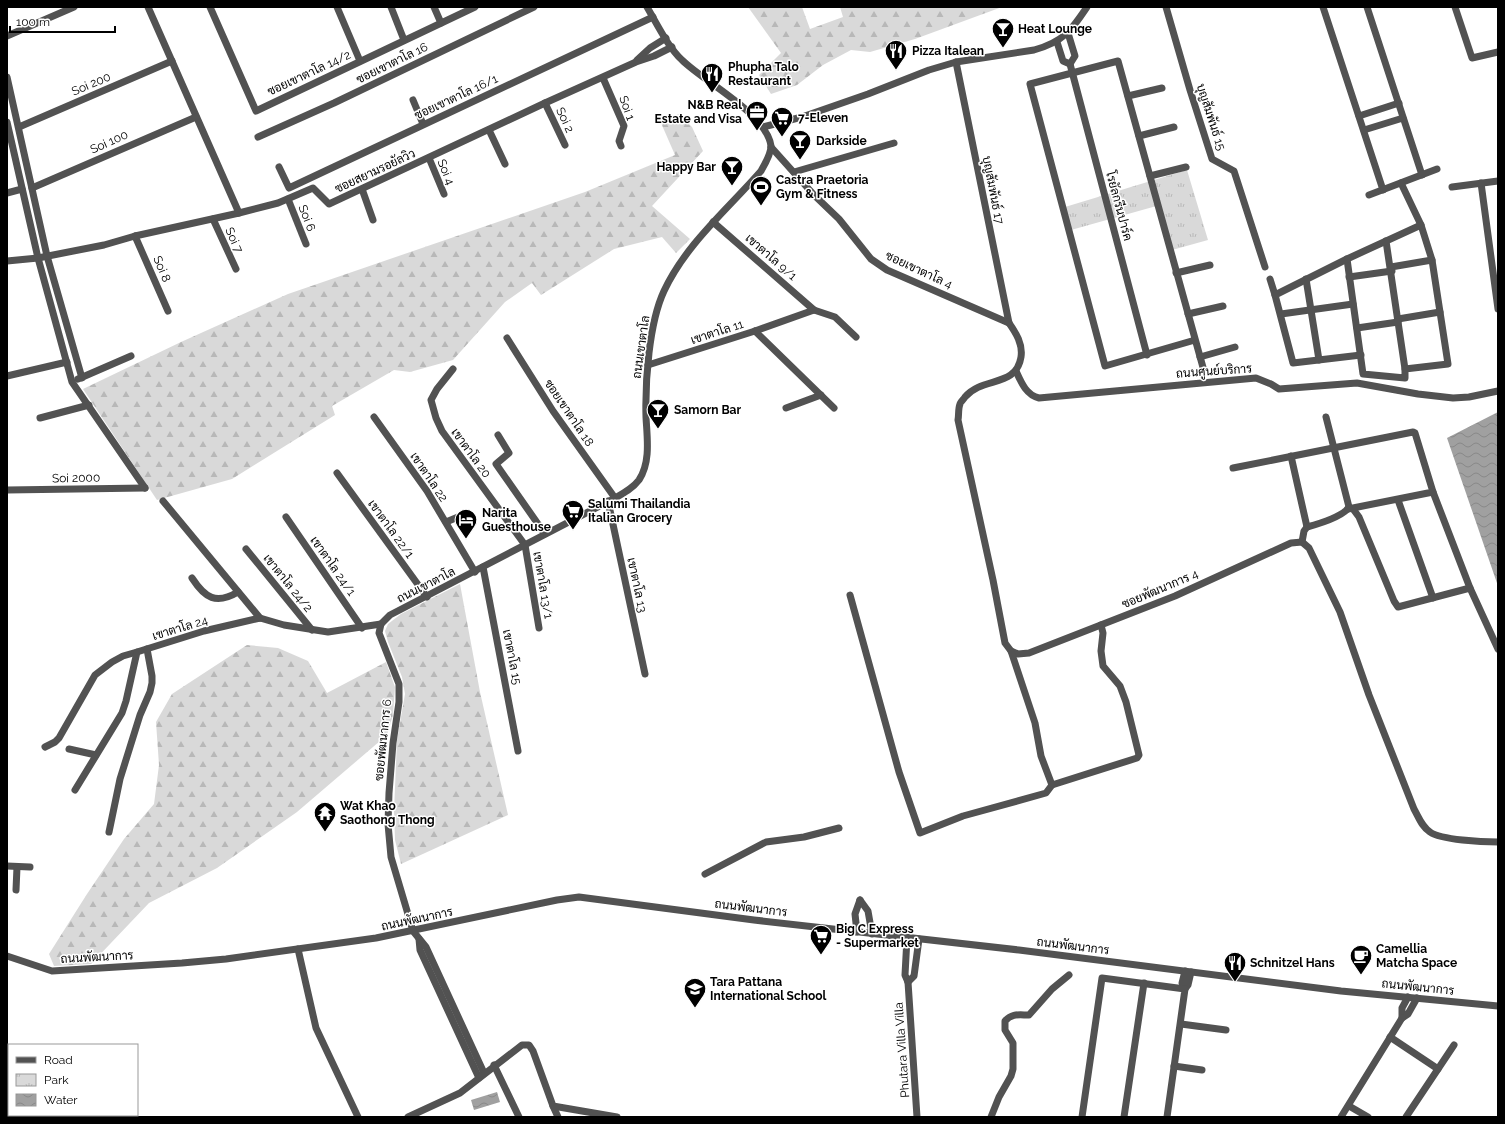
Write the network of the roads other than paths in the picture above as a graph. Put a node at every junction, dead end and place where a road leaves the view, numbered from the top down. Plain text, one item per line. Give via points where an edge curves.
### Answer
1 (74, 7) edge
2 (148, 7) edge
3 (210, 7) edge
4 (336, 7) edge
5 (391, 7) edge
6 (434, 7) edge
7 (475, 7) edge
8 (534, 7) edge
9 (647, 7) edge
10 (1087, 7) edge
11 (1166, 7) edge
12 (1323, 7) edge
13 (1367, 7) edge
14 (1455, 7) edge
15 (652, 17) junction
16 (441, 23) junction
17 (1068, 33) junction
18 (7, 36) edge
19 (666, 38) junction
20 (404, 40) junction
21 (1057, 42) junction
22 (672, 47) junction
23 (1498, 52) edge
24 (172, 61) junction
25 (360, 61) junction
26 (636, 62) junction
27 (956, 62) junction
28 (1070, 64) junction
29 (1073, 74) junction
30 (7, 77) edge
31 (603, 78) junction
32 (1162, 88) dead end
33 (1128, 96) junction
34 (413, 100) dead end
35 (546, 103) junction
36 (1399, 103) junction
37 (1359, 116) junction
38 (196, 117) junction
39 (1403, 118) junction
40 (7, 122) edge
41 (423, 124) junction
42 (19, 127) junction
43 (763, 127) junction
44 (1174, 127) dead end
45 (489, 130) junction
46 (1364, 130) junction
47 (1139, 136) junction
48 (258, 137) dead end
49 (894, 143) dead end
50 (565, 145) dead end
51 (621, 146) dead end
52 (771, 147) junction
53 (429, 158) junction
54 (505, 164) dead end
55 (279, 167) dead end
56 (1186, 167) dead end
57 (1438, 169) dead end
58 (794, 172) junction
59 (1422, 175) junction
60 (1150, 176) junction
61 (1498, 181) edge
62 (1401, 183) junction
63 (1481, 183) junction
64 (1452, 187) dead end
65 (32, 188) junction
66 (22, 189) junction
67 (362, 189) junction
68 (1383, 190) junction
69 (7, 193) edge
70 (444, 194) dead end
71 (1369, 195) dead end
72 (288, 199) junction
73 (239, 213) junction
74 (213, 219) junction
75 (372, 220) dead end
76 (713, 222) junction
77 (1421, 225) junction
78 (136, 236) junction
79 (1386, 241) junction
80 (306, 244) dead end
81 (47, 256) junction
82 (38, 258) junction
83 (1347, 259) junction
84 (1432, 260) junction
85 (7, 261) edge
86 (1210, 265) dead end
87 (1265, 267) dead end
88 (236, 269) dead end
89 (1392, 269) junction
90 (1176, 273) junction
91 (1349, 277) junction
92 (1270, 279) dead end
93 (1306, 279) junction
94 (1275, 295) junction
95 (1353, 304) junction
96 (1223, 306) dead end
97 (1498, 309) edge
98 (814, 310) junction
99 (1311, 310) junction
100 (168, 311) dead end
101 (1440, 312) junction
102 (1188, 314) junction
103 (1281, 314) junction
104 (1398, 320) junction
105 (1008, 323) junction
106 (1357, 328) junction
107 (755, 331) junction
108 (856, 337) dead end
109 (507, 338) dead end
110 (1194, 340) junction
111 (1235, 348) dead end
112 (1147, 355) junction
113 (1361, 355) junction
114 (131, 356) dead end
115 (1200, 357) junction
116 (1319, 360) junction
117 (67, 362) junction
118 (648, 365) junction
119 (453, 369) dead end
120 (1405, 369) junction
121 (1016, 371) junction
122 (1204, 372) dead end
123 (7, 376) edge
124 (82, 378) junction
125 (72, 382) junction
126 (1496, 391) edge
127 (821, 395) junction
128 (89, 405) junction
129 (786, 408) dead end
130 (834, 408) dead end
131 (374, 417) dead end
132 (1326, 417) dead end
133 (40, 418) dead end
134 (498, 436) dead end
135 (1334, 447) junction
136 (1290, 456) junction
137 (1233, 468) dead end
138 (337, 473) dead end
139 (7, 490) edge
140 (1433, 492) junction
141 (612, 500) junction
142 (1398, 500) junction
143 (163, 501) dead end
144 (1351, 509) junction
145 (463, 515) dead end
146 (286, 517) dead end
147 (446, 522) junction
148 (1307, 527) junction
149 (545, 534) junction
150 (1302, 542) junction
151 (525, 546) junction
152 (246, 549) dead end
153 (483, 567) junction
154 (475, 572) junction
155 (192, 578) dead end
156 (1470, 588) junction
157 (238, 592) junction
158 (850, 595) dead end
159 (427, 597) junction
160 (1433, 598) junction
161 (260, 618) junction
162 (381, 624) junction
163 (1101, 625) junction
164 (362, 628) junction
165 (539, 628) dead end
166 (312, 630) junction
167 (147, 649) junction
168 (1498, 649) edge
169 (137, 652) junction
170 (1011, 652) junction
171 (645, 674) dead end
172 (45, 747) dead end
173 (69, 749) dead end
174 (518, 751) dead end
175 (96, 755) junction
176 (1052, 785) junction
177 (75, 790) dead end
178 (839, 828) dead end
179 (110, 832) dead end
180 (1498, 842) edge
181 (7, 866) edge
182 (18, 867) junction
183 (30, 867) dead end
184 (705, 874) dead end
185 (16, 890) dead end
186 (413, 931) junction
187 (857, 932) junction
188 (872, 934) junction
189 (907, 938) junction
190 (919, 939) junction
191 (298, 949) junction
192 (7, 956) edge
193 (1188, 972) junction
194 (1069, 975) dead end
195 (908, 982) junction
196 (1144, 983) junction
197 (1185, 989) junction
198 (1408, 997) junction
199 (1417, 998) junction
200 (1498, 1006) edge
201 (1402, 1018) junction
202 (1181, 1024) junction
203 (1226, 1030) dead end
204 (1390, 1037) junction
205 (1454, 1045) dead end
206 (494, 1065) junction
207 (1174, 1066) junction
208 (1438, 1069) junction
209 (1202, 1070) dead end
210 (481, 1075) junction
211 (553, 1106) junction
212 (1349, 1106) junction
213 (358, 1117) edge
214 (408, 1117) edge
215 (519, 1117) edge
216 (558, 1117) edge
217 (617, 1117) edge
218 (917, 1117) edge
219 (991, 1117) edge
220 (1082, 1117) edge
221 (1124, 1117) edge
222 (1167, 1117) edge
223 (1341, 1117) edge
224 (1368, 1117) edge
225 (1406, 1117) edge

1 - 18 street
2 - 24 street
3 - 25 street, ซอยเขาตาโล 14/2 via 256,111
4 - 25 street
5 - 20 street
6 - 16 street
7 - 16 street, ซอยเขาตาโล 14/2
8 - 48 street, ซอยเขาตาโล 16
9 - 15 street
10 - 17 street
11 - 87 street, บุญสัมพันธ์ 15 via 1212,159 1234,171
12 - 37 street
13 - 36 street
14 - 23 street via 1472,58
15 - 19 street
15 - 41 street, ซอยเขาตาโล 16/1
16 - 20 street, ซอยเขาตาโล 14/2
17 - 21 street
17 - 28 street, โรยัลกรีนปาร์ค via 1075,56
19 - 22 street
19 - 26 street via 650,48
20 - 25 street, ซอยเขาตาโล 14/2
21 - 27 street via 1034,50
21 - 28 street, โรยัลกรีนปาร์ค via 1063,61
22 - 26 street
22 - 43 street via 681,60 752,114
24 - 38 street
24 - 42 street, Soi 200
26 - 31 street, ซอยสยามรอยัลวิว
27 - 43 street via 810,114
27 - 105 street, บุญสัมพันธ์ 17
28 - 29 street, โรยัลกรีนปาร์ค
29 - 33 street via 1118,61
29 - 112 street, โรยัลกรีนปาร์ค
29 - 112 street via 1030,84 1105,366
30 - 42 street
31 - 35 street, ซอยสยามรอยัลวิว
31 - 51 street, Soi 1 via 624,126 619,141
32 - 33 street
33 - 47 street
34 - 41 street
35 - 45 street, ซอยสยามรอยัลวิว
35 - 50 street, Soi 2
36 - 37 street
36 - 39 street
37 - 46 street
38 - 65 street, Soi 100
38 - 73 street
39 - 46 street
39 - 59 street
40 - 66 street
41 - 55 street, ซอยเขาตาโล 16/1 via 289,188
42 - 65 street
43 - 52 street
44 - 47 street
45 - 53 street, ซอยสยามรอยัลวิว
45 - 54 street
46 - 68 street
47 - 60 street
49 - 58 street
52 - 58 street, ซอยเขาตาโล 4
52 - 76 street, ถนนเขาตาโล via 761,171
53 - 67 street, ซอยสยามรอยัลวิว
53 - 70 street, Soi 4
56 - 60 street
57 - 59 street
58 - 105 street, ซอยเขาตาโล 4 via 839,219 871,259 887,270
59 - 62 street
60 - 90 street
61 - 63 street
62 - 68 street
62 - 77 street
63 - 64 street
63 - 97 street
65 - 81 street
66 - 69 street
66 - 82 street
67 - 72 street, ซอยสยามรอยัลวิว via 329,204 312,188
67 - 75 street
68 - 71 street
72 - 73 street, ซอยสยามรอยัลวิว
72 - 80 street, Soi 6
73 - 74 street, ซอยสยามรอยัลวิว
74 - 78 street, ซอยสยามรอยัลวิว
74 - 88 street, Soi 7
76 - 98 street, เขาตาโล 9/1
76 - 118 street, ถนนเขาตาโล via 690,247 664,292 653,324
77 - 79 street
77 - 84 street
78 - 81 street, ซอยสยามรอยัลวิว
78 - 100 street, Soi 8
79 - 83 street
79 - 89 street
81 - 82 street, ซอยสยามรอยัลวิว
81 - 124 street
82 - 85 street, ซอยสยามรอยัลวิว
82 - 117 street
83 - 91 street
83 - 93 street
84 - 89 street
84 - 101 street
86 - 90 street
89 - 91 street
89 - 104 street
90 - 102 street
91 - 95 street
92 - 94 street
93 - 94 street
93 - 99 street
94 - 103 street
95 - 99 street
95 - 106 street
96 - 102 street
98 - 107 street
98 - 108 street via 835,317
99 - 103 street
99 - 116 street
101 - 104 street
101 - 120 street via 1448,364
102 - 110 street
103 - 116 street via 1292,363
104 - 106 street
104 - 120 street
105 - 121 street via 1016,334 1022,351
106 - 113 street
107 - 118 street, เขาตาโล 11
107 - 127 street, เขาตาโล 11
109 - 141 street, ซอยเขาตาโล 18
110 - 112 street
110 - 115 street
111 - 115 street
113 - 116 street
113 - 120 street via 1363,374 1405,378
114 - 124 street
115 - 122 street
117 - 123 street
117 - 125 street
118 - 141 street, ถนนเขาตาโล via 647,458 639,480 628,491
119 - 151 street, เขาตาโล 20 via 431,400 436,418 442,431
121 - 126 street, ถนนศูนย์บริการ via 1029,393 1039,398 1256,378 1279,389 1356,384 1453,398
121 - 170 street via 1005,379 985,384 969,393 960,404 958,420 1005,643
124 - 125 street
125 - 128 street
127 - 129 street
127 - 130 street, เขาตาโล 11
128 - 133 street
128 - 139 street, Soi 2000 via 145,488
131 - 147 street, เขาตาโล 22
132 - 135 street
134 - 149 street via 509,453 496,464
135 - 136 street
135 - 140 street via 1413,432 1417,435
135 - 144 street
136 - 137 street
136 - 148 street
138 - 159 street, เขาตาโล 22/1
140 - 142 street
140 - 156 street
141 - 149 street, ถนนเขาตาโล
141 - 171 street, เขาตาโล 13
142 - 144 street
142 - 160 street
143 - 157 street
144 - 148 street
144 - 160 street via 1359,517 1396,605 1402,607
145 - 147 street
146 - 164 street, เขาตาโล 24/1
147 - 154 street, เขาตาโล 22
148 - 150 street
149 - 151 street, ถนนเขาตาโล
150 - 163 street, ซอยพัฒนาการ 4 via 1291,543 1175,596
150 - 180 street via 1309,548 1340,612 1372,703 1422,824 1439,837
151 - 153 street, ถนนเขาตาโล
151 - 165 street, เขาตาโล 13/1
152 - 166 street, เขาตาโล 24/2
153 - 154 street, ถนนเขาตาโล
153 - 174 street, เขาตาโล 15
154 - 159 street, ถนนเขาตาโล
155 - 157 street via 208,597 219,599
156 - 160 street
156 - 168 street
157 - 161 street
158 - 176 street via 899,772 920,833 963,816 1046,793
159 - 162 street, ถนนเขาตาโล via 390,615
161 - 166 street, เขาตาโล 24
161 - 167 street, เขาตาโล 24 via 204,631
162 - 164 street, เขาตาโล 24
162 - 186 street, ซอยพัฒนาการ 6 via 379,633 399,684 389,792 390,857
163 - 170 street, ซอยพัฒนาการ 4 via 1029,653
163 - 176 street via 1103,666 1120,686 1139,755 1137,758
164 - 166 street, เขาตาโล 24 via 328,632
167 - 169 street, เขาตาโล 24
167 - 179 street via 152,683 120,779
169 - 172 street, เขาตาโล 24 via 112,662 95,675 63,732 56,742
169 - 175 street via 124,707
170 - 176 street via 1035,723 1041,756
173 - 175 street
175 - 177 street
178 - 184 street via 804,837 766,842
181 - 182 street
182 - 183 street
182 - 185 street
186 - 187 street, ถนนพัฒนาการ via 579,897
186 - 191 street, ถนนพัฒนาการ
186 - 210 street, ซอยพัฒนาการ 6 via 426,947
187 - 188 street, ถนนพัฒนาการ
187 - 188 street via 855,914 860,900 868,911
188 - 189 street, ถนนพัฒนาการ
189 - 190 street, ถนนพัฒนาการ
189 - 195 street, Phutara Villa Villa via 905,975
190 - 193 street, ถนนพัฒนาการ
190 - 195 street, Phutara Villa Villa via 914,976
191 - 192 street, ถนนพัฒนาการ via 226,959 52,971
191 - 213 street via 316,1028
193 - 197 street via 1188,985
193 - 198 street, ถนนพัฒนาการ
194 - 219 street via 1052,989 1029,1015 1010,1016 1005,1021 1006,1030 1013,1043 1013,1069
195 - 218 street, Phutara Villa Villa
196 - 197 street
196 - 220 street via 1102,978
196 - 221 street
197 - 202 street
198 - 199 street, ถนนพัฒนาการ
198 - 201 street via 1402,1008
199 - 200 street, ถนนพัฒนาการ
199 - 201 street via 1408,1014
201 - 204 street
202 - 203 street
202 - 207 street
204 - 208 street
204 - 212 street
205 - 208 street
206 - 210 street
206 - 211 street via 522,1045 529,1045
206 - 215 street
207 - 209 street
207 - 222 street
208 - 225 street
210 - 214 street via 460,1093
211 - 216 street
211 - 217 street
212 - 223 street
212 - 224 street

